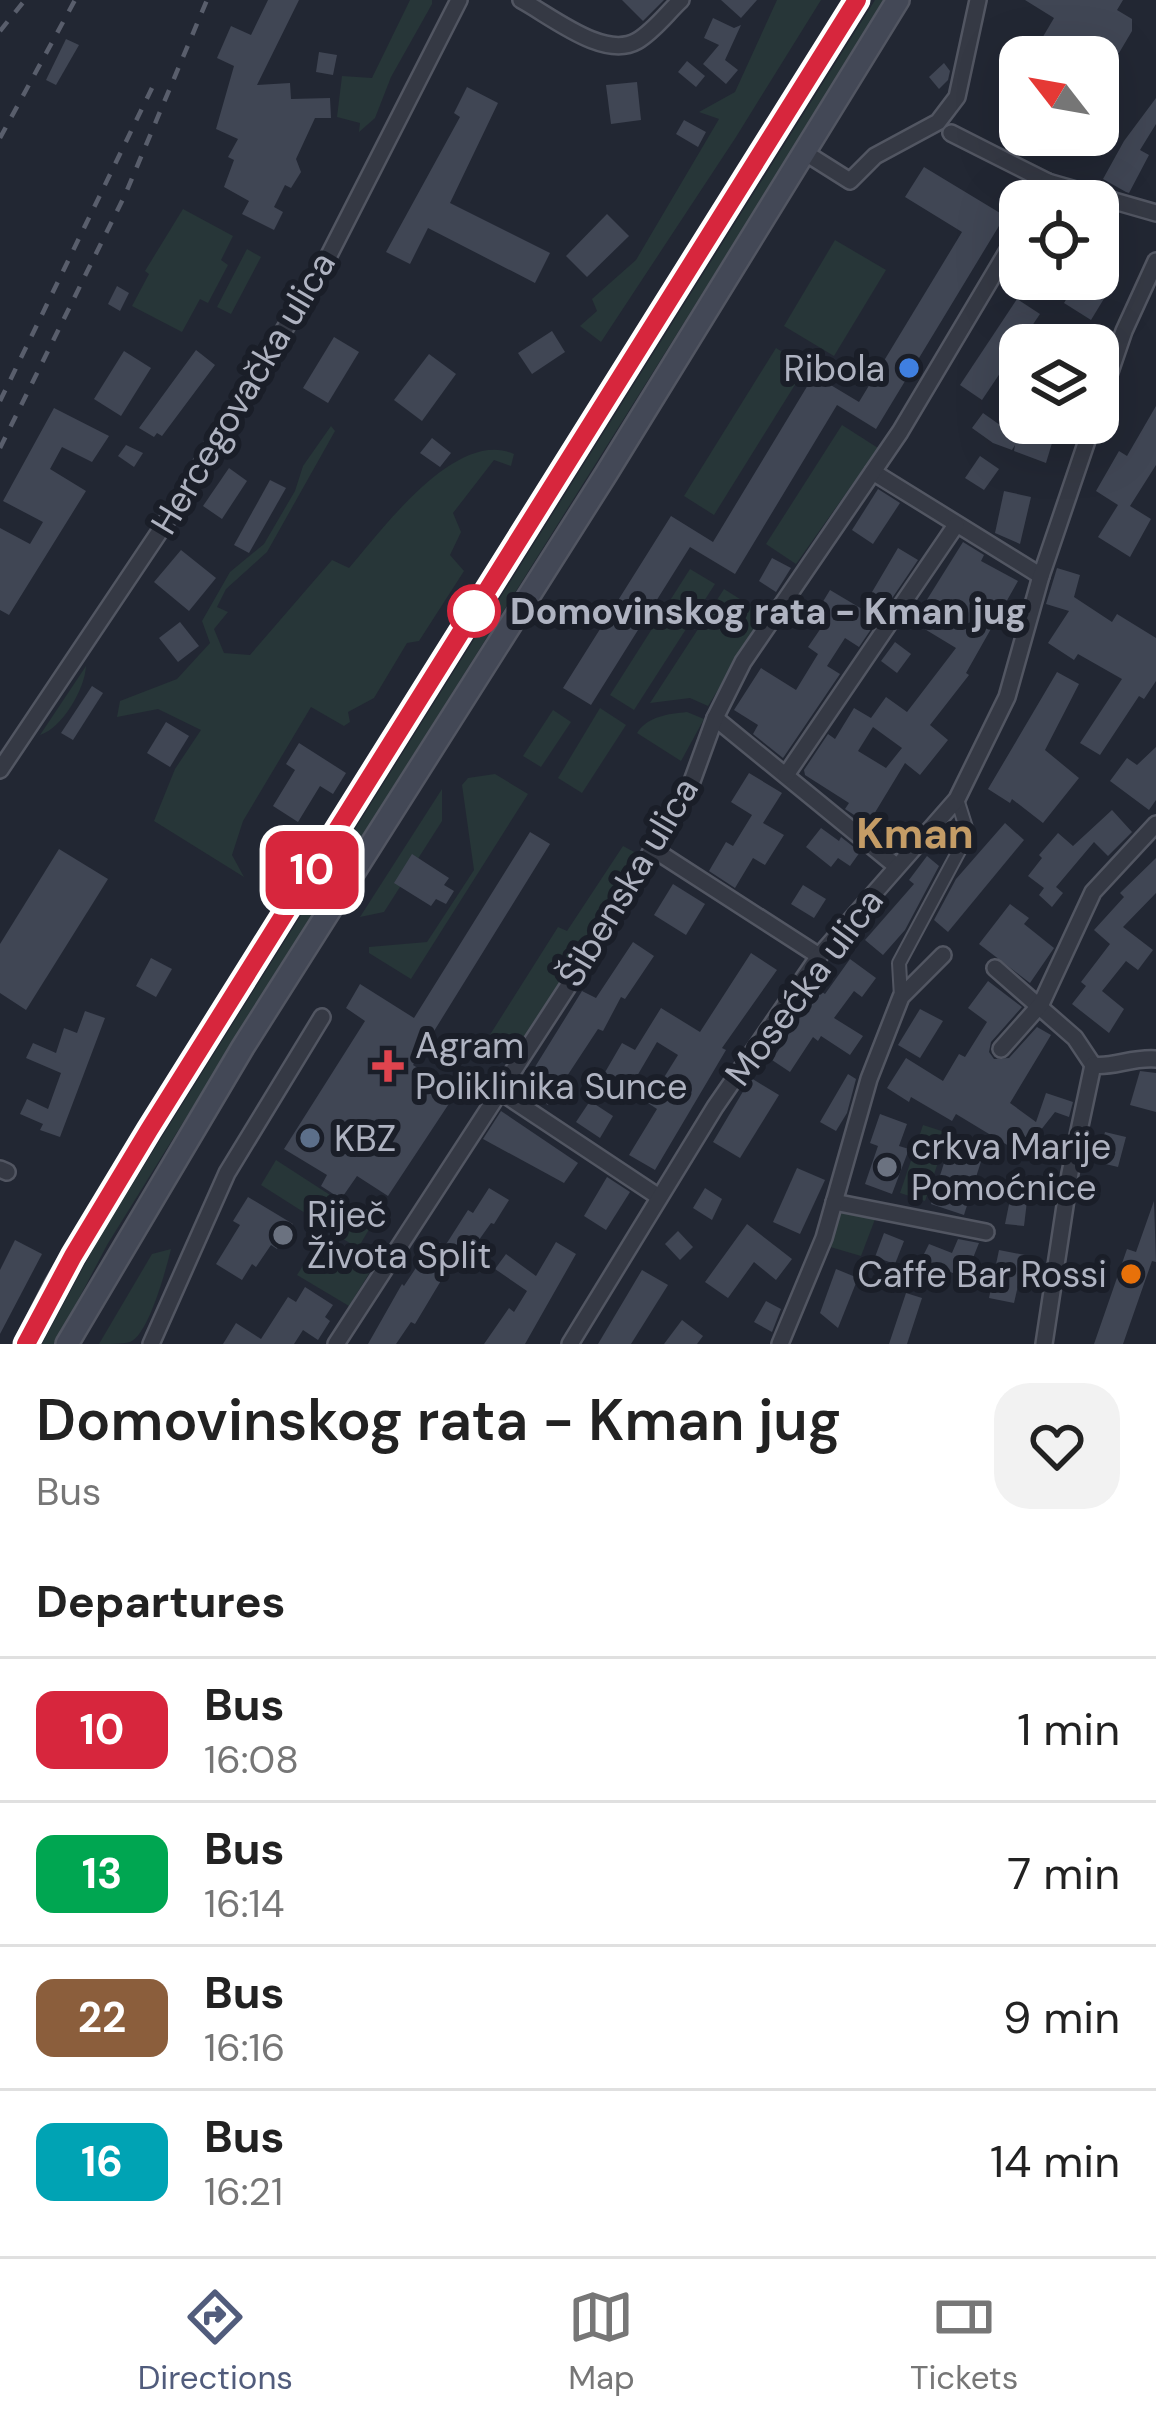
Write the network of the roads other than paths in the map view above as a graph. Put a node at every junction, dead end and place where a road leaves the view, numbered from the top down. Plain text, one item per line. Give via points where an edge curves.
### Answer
1 (458, 0) edge
2 (521, 0) edge
3 (681, 0) edge
4 (857, 0) edge
5 (898, 0) edge
6 (977, 0) edge
7 (951, 133) dead end
8 (804, 152) junction
9 (1044, 180) edge
10 (1119, 202) edge
11 (1156, 213) edge
12 (1156, 262) edge
13 (999, 265) edge
14 (1119, 346) edge
15 (1086, 444) edge
16 (873, 472) junction
17 (956, 525) junction
18 (1041, 576) junction
19 (715, 718) junction
20 (0, 770) edge
21 (786, 776) junction
22 (957, 799) junction
23 (1156, 824) edge
24 (653, 849) junction
25 (896, 866) junction
26 (943, 955) dead end
27 (819, 956) junction
28 (995, 968) dead end
29 (901, 997) junction
30 (1041, 1004) junction
31 (322, 1017) dead end
32 (1001, 1049) dead end
33 (1156, 1059) edge
34 (1093, 1065) junction
35 (498, 1090) junction
36 (659, 1196) junction
37 (834, 1202) junction
38 (986, 1232) dead end
39 (26, 1344) edge
40 (67, 1344) edge
41 (151, 1344) edge
42 (336, 1344) edge
43 (570, 1344) edge
44 (780, 1344) edge
45 (1044, 1344) edge

1 - 20 street, Hercegovačka ulica via 324,265
2 - 3 street via 621,46 640,39
4 - 39 main road via 149,1130
5 - 8 main road
6 - 8 street via 957,97 938,122 875,156 850,181
7 - 9 street
8 - 40 main road via 243,1047
10 - 11 street
12 - 14 street
13 - 16 street, Šibenska ulica
15 - 18 street, Mosećka ulica
16 - 17 street
16 - 19 street, Šibenska ulica via 743,662
17 - 18 street
17 - 21 street
18 - 22 street, Mosećka ulica via 1007,697
19 - 21 street
19 - 24 street, Šibenska ulica via 691,784
21 - 25 street
22 - 25 street, Mosećka ulica
22 - 29 street via 968,834 899,963
23 - 30 street via 1094,892
24 - 27 street
24 - 35 street, Šibenska ulica
25 - 27 street, Mosećka ulica
26 - 29 street
27 - 36 street, Mosećka ulica
28 - 30 street
29 - 37 street
30 - 32 street
30 - 34 street
31 - 41 street via 227,1173
33 - 34 street
34 - 45 street
35 - 36 street
35 - 42 street, Šibenska ulica
36 - 43 street, Mosećka ulica
37 - 38 street
37 - 44 street

